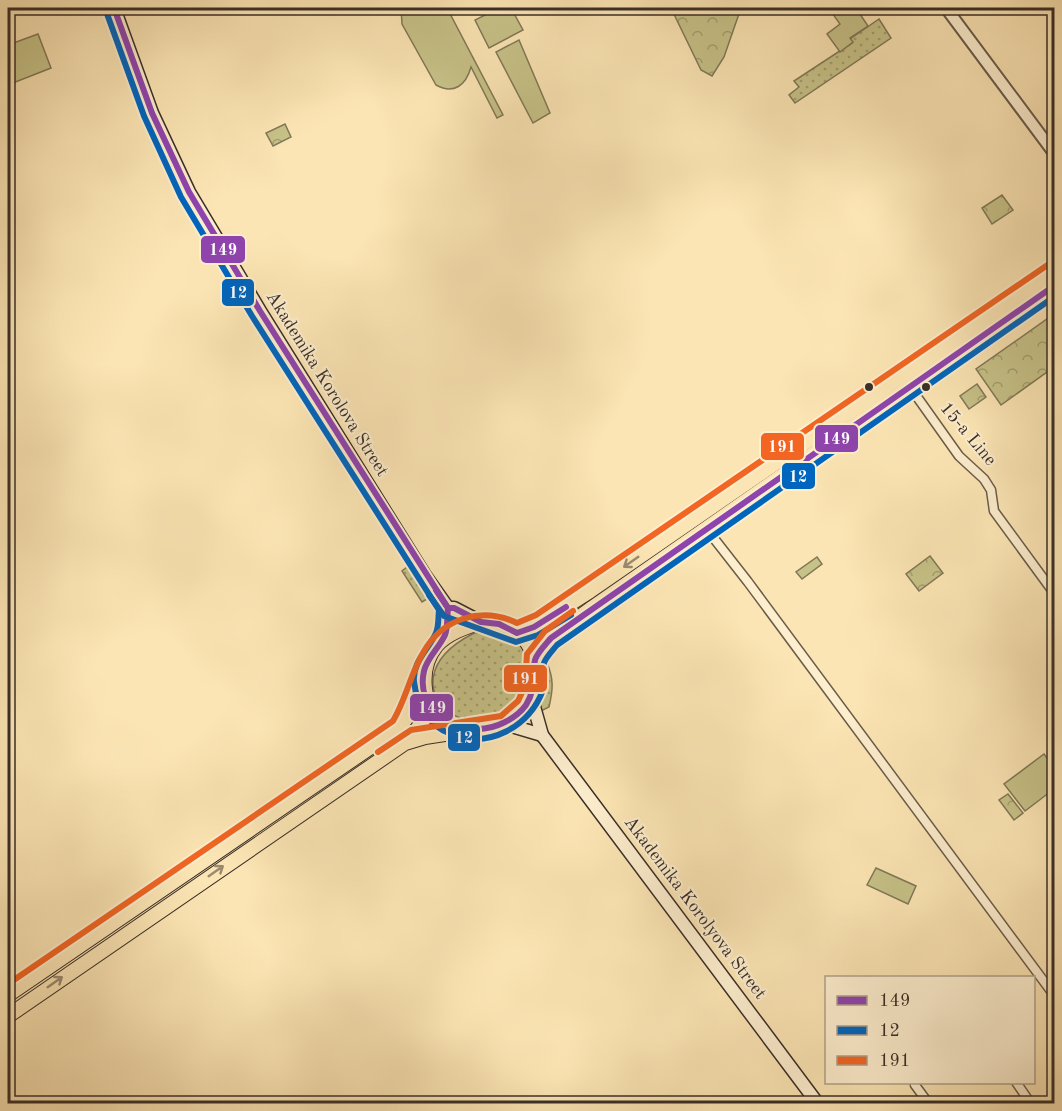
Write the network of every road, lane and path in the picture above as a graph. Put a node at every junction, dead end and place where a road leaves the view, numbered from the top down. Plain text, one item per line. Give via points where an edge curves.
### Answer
1 (114, 8) edge
2 (946, 8) edge
3 (1054, 153) edge
4 (1054, 271) edge
5 (1054, 286) edge
6 (901, 375) junction
7 (909, 387) junction
8 (696, 517) junction
9 (706, 529) junction
10 (1054, 593) edge
11 (448, 608) junction
12 (480, 622) junction
13 (517, 633) junction
14 (440, 642) junction
15 (535, 659) junction
16 (423, 680) junction
17 (531, 696) junction
18 (505, 724) junction
19 (464, 731) junction
20 (542, 735) junction
21 (8, 994) edge
22 (1054, 995) edge
23 (8, 1016) edge
24 (1017, 1084) edge
25 (915, 1085) dead end
26 (818, 1104) edge
27 (928, 1104) edge
28 (1031, 1104) edge

1 - 11 main road, Akademika Korolova Street via 152,113 189,192
2 - 3 street
4 - 6 main road
5 - 7 main road
6 - 7 main road
6 - 8 main road
7 - 9 main road
7 - 10 street, 15-a Line via 959,456 984,479 991,490 994,511
8 - 9 street
8 -> 13 main road via 540,623
9 - 15 main road via 551,638
9 - 22 street
11 - 12 main road
11 - 14 main road via 446,630
12 - 13 main road via 499,624
12 - 14 main road
13 - 15 main road
14 - 16 main road via 426,665
15 - 17 main road via 537,679
16 - 19 main road via 433,710 442,721
16 - 21 main road via 400,727
17 - 18 main road via 525,707
17 - 20 main road, Akademika Korolyova Street
18 - 19 main road
18 - 20 main road
23 -> 19 main road via 405,743
20 - 26 main road, Akademika Korolyova Street
24 - 28 street
25 - 27 street

